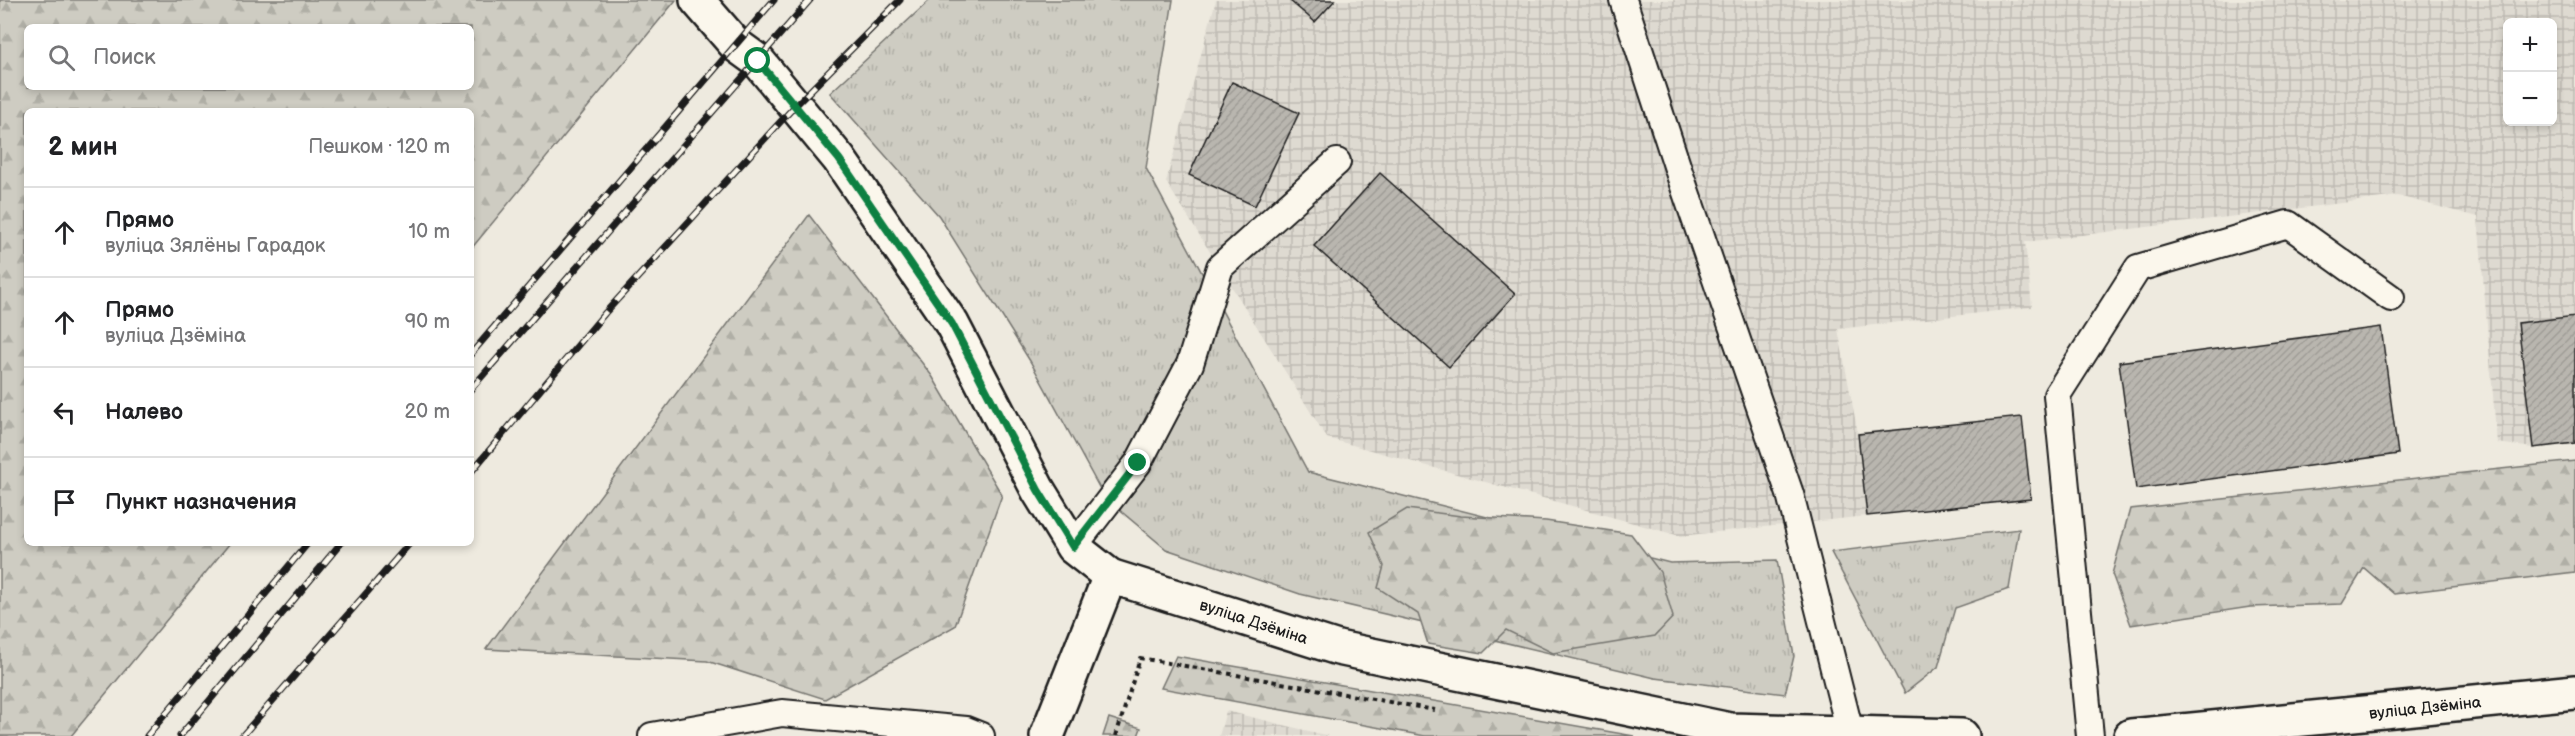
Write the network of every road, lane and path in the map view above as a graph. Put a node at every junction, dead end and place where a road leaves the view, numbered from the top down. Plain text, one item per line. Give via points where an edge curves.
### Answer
1 (697, 0) edge
2 (1623, 0) edge
3 (1336, 162) dead end
4 (2391, 298) dead end
5 (1073, 547) junction
6 (1110, 576) junction
7 (2575, 692) edge
8 (1443, 711) dead end
9 (1709, 731) edge
10 (1850, 734) edge
11 (652, 736) edge
12 (981, 736) edge
13 (1047, 736) edge
14 (1116, 736) edge
15 (1962, 736) edge
16 (2090, 736) edge
17 (2131, 736) edge

1 - 5 main road, вуліца Дзёміна via 736,45 758,61 839,159 952,324 1038,490
2 - 10 lane via 1790,494
3 - 5 lane via 1220,267 1190,364 1169,404 1138,463
4 - 16 lane via 2288,224 2138,268 2057,395
5 - 6 main road, вуліца Дзёміна
6 - 9 main road, вуліца Дзёміна via 1338,648
6 - 13 main road
7 - 17 main road, вуліца Дзёміна
8 - 14 path via 1140,658
9 - 10 main road, вуліца Дзёміна
10 - 15 main road, вуліца Дзёміна
11 - 12 lane via 782,713 966,730

